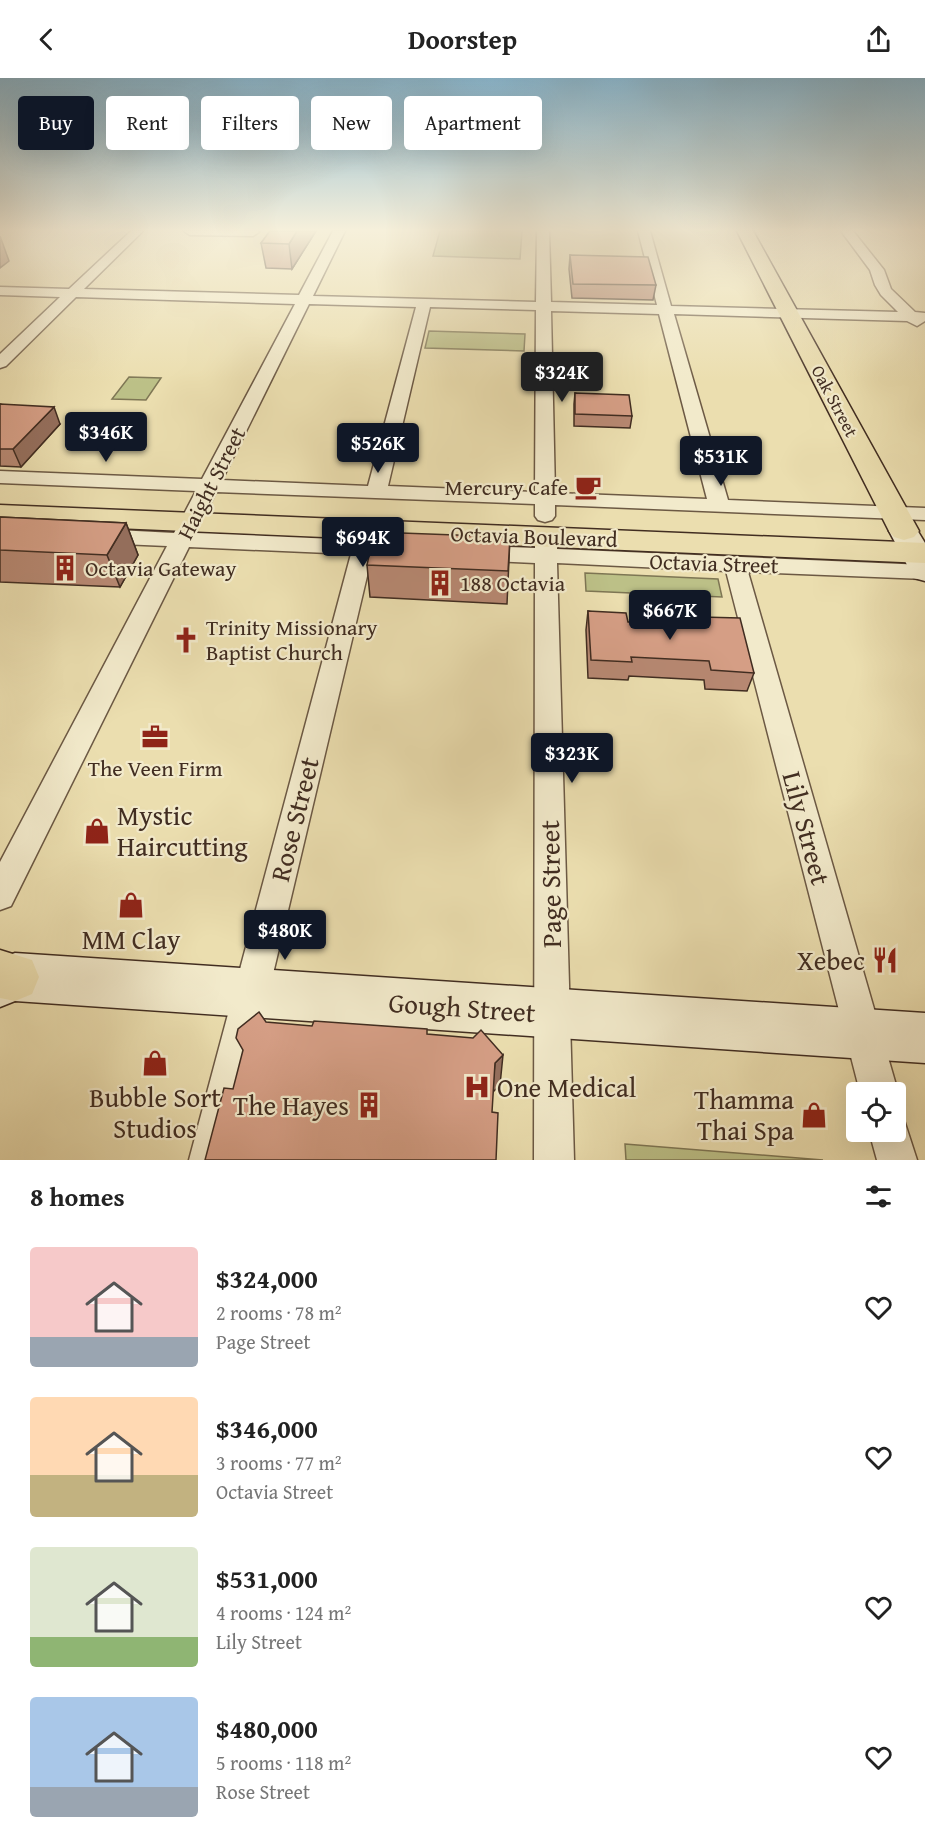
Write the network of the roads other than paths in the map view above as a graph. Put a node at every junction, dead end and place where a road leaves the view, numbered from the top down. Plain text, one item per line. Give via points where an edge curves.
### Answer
1 (84, 281) edge
2 (314, 281) edge
3 (543, 281) edge
4 (658, 281) edge
5 (772, 281) edge
6 (880, 281) edge
7 (0, 291) edge
8 (72, 293) junction
9 (305, 300) junction
10 (424, 303) junction
11 (543, 306) junction
12 (666, 309) junction
13 (789, 313) junction
14 (918, 317) edge
15 (925, 330) edge
16 (0, 363) edge
17 (0, 477) edge
18 (376, 493) junction
19 (0, 495) edge
20 (719, 506) junction
21 (196, 512) junction
22 (0, 514) edge
23 (545, 527) junction
24 (0, 531) edge
25 (917, 542) edge
26 (363, 548) junction
27 (735, 564) junction
28 (0, 895) edge
29 (5, 978) edge
30 (251, 993) junction
31 (552, 1013) junction
32 (863, 1034) junction
33 (925, 1038) edge
34 (876, 1082) edge
35 (892, 1142) edge
36 (209, 1160) edge
37 (554, 1160) edge
38 (897, 1160) edge

1 - 8 street
2 - 9 street, Haight Street
3 - 11 street, Page Street
4 - 12 street
5 - 13 main road, Oak Street
6 - 14 street via 902,309
7 - 8 street
8 - 9 street
8 - 16 street
9 - 10 street
9 - 21 street, Haight Street
10 - 11 street
10 - 18 street
11 - 12 street
11 - 23 street, Page Street
12 - 13 street
12 - 20 street
13 - 14 street
13 - 25 main road, Oak Street
14 - 15 street
17 - 21 street, Octavia Street
18 - 21 street, Octavia Street
18 - 23 street, Octavia Street
19 - 21 main road, Octavia Boulevard
20 - 23 street, Octavia Street
20 - 25 street, Octavia Street
21 - 22 main road, Octavia Boulevard
21 - 23 main road, Octavia Boulevard
21 - 24 street, Octavia Street
21 - 26 street, Octavia Street
21 - 28 street, Haight Street
23 - 25 main road, Octavia Boulevard
23 - 26 street, Octavia Street
23 - 27 street, Octavia Street
23 - 31 street, Page Street
25 - 27 street, Octavia Street
26 - 30 street, Rose Street
27 - 32 street, Lily Street
29 - 30 main road, Gough Street
30 - 31 main road, Gough Street
30 - 36 street, Rose Street
31 - 32 main road, Gough Street
31 - 37 street, Page Street
32 - 33 main road, Gough Street
32 - 34 street, Lily Street
35 - 38 street

